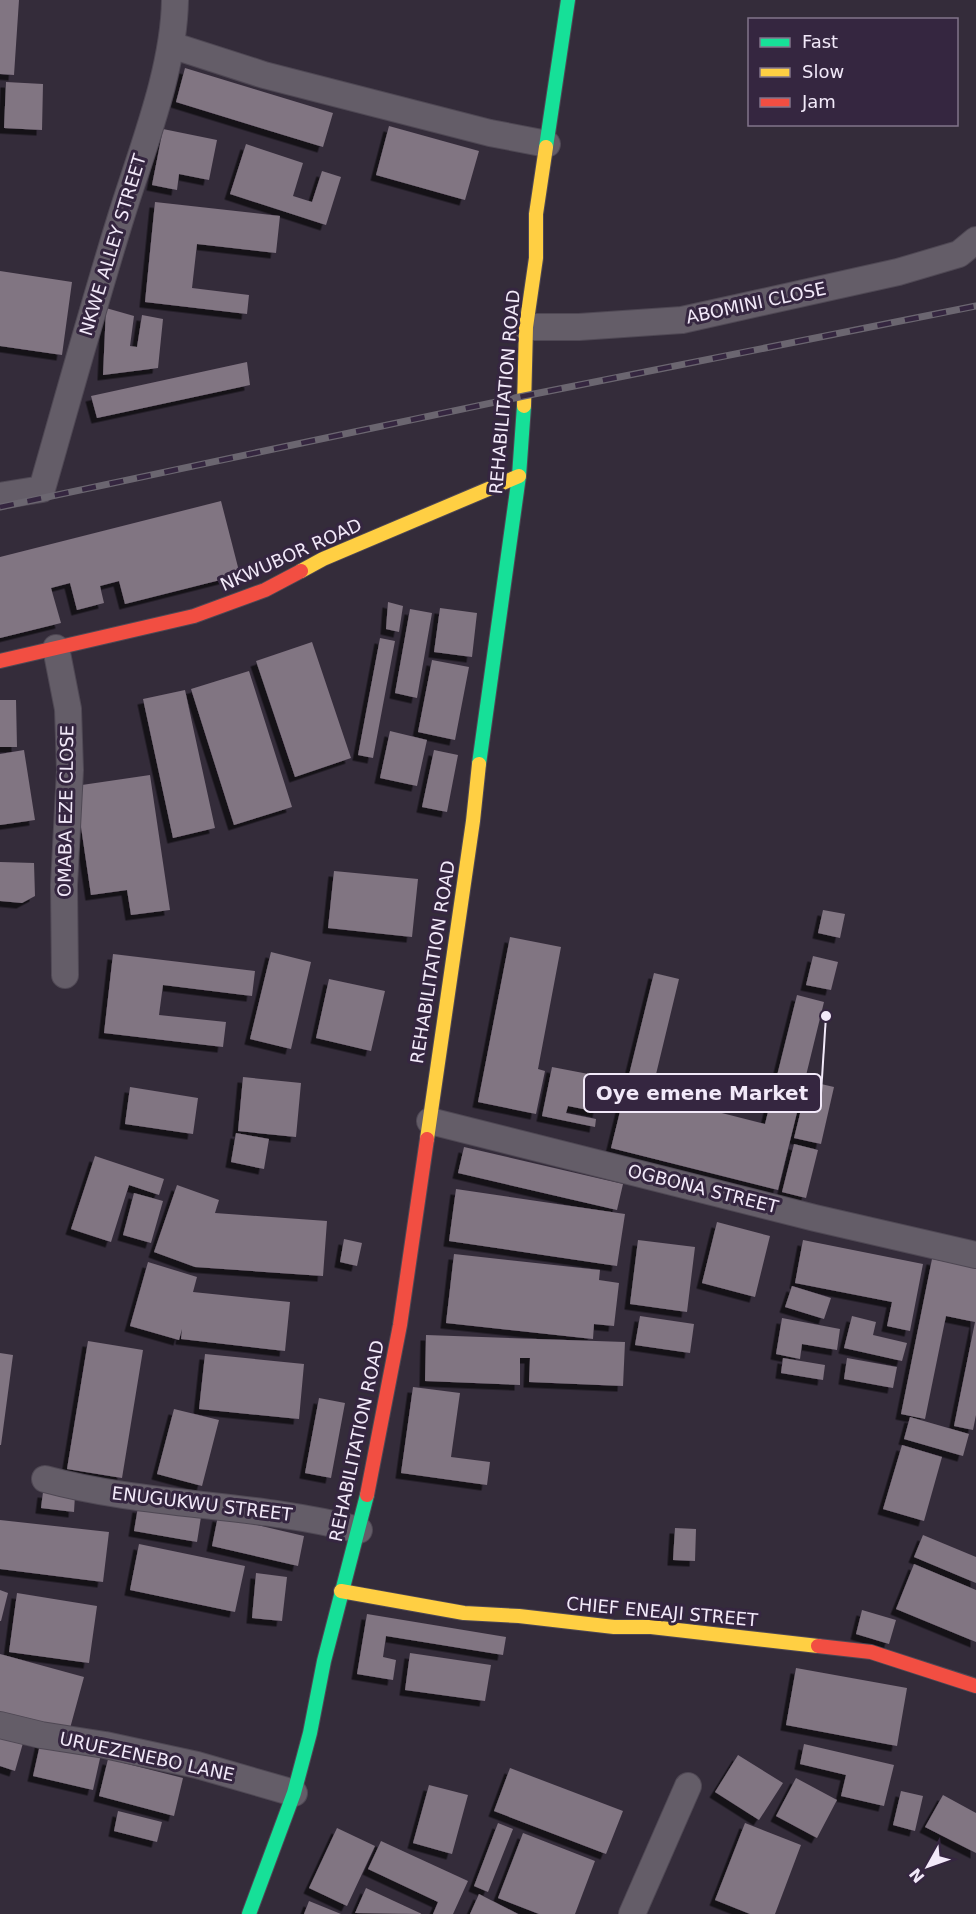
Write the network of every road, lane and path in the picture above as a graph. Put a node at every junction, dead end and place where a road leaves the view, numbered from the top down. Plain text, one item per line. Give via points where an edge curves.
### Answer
1 (175, 0) edge
2 (568, 0) edge
3 (171, 45) junction
4 (547, 144) junction
5 (976, 240) edge
6 (526, 327) junction
7 (519, 476) junction
8 (0, 496) edge
9 (56, 648) junction
10 (0, 661) edge
11 (65, 975) dead end
12 (430, 1121) junction
13 (976, 1255) edge
14 (45, 1479) dead end
15 (359, 1530) junction
16 (341, 1591) junction
17 (976, 1686) edge
18 (0, 1725) edge
19 (688, 1786) dead end
20 (294, 1792) junction
21 (249, 1914) edge
22 (632, 1914) edge

1 - 3 street, NKWE ALLEY STREET
2 - 4 main road, REHABILITATION ROAD
3 - 4 street via 264,75
3 - 8 street, NKWE ALLEY STREET via 42,489
4 - 6 main road, REHABILITATION ROAD
5 - 6 street, ABOMINI CLOSE via 959,254 898,272 682,320
6 - 7 main road, REHABILITATION ROAD
7 - 9 main road, NKWUBOR ROAD via 323,559 265,590 194,616
7 - 12 main road, REHABILITATION ROAD
9 - 10 main road, NKWUBOR ROAD
9 - 11 street, OMABA EZE CLOSE via 68,709 70,770 64,885
12 - 13 street, OGBONA STREET
12 - 15 main road, REHABILITATION ROAD via 400,1325
14 - 15 street, ENUGUKWU STREET via 138,1496 318,1519
15 - 16 main road, REHABILITATION ROAD
16 - 17 main road, CHIEF ENEAJI STREET via 464,1614 651,1627 871,1652
16 - 20 main road, REHABILITATION ROAD
18 - 20 street, URUEZENEBO LANE via 197,1765
19 - 22 street
20 - 21 main road, REHABILITATION ROAD

